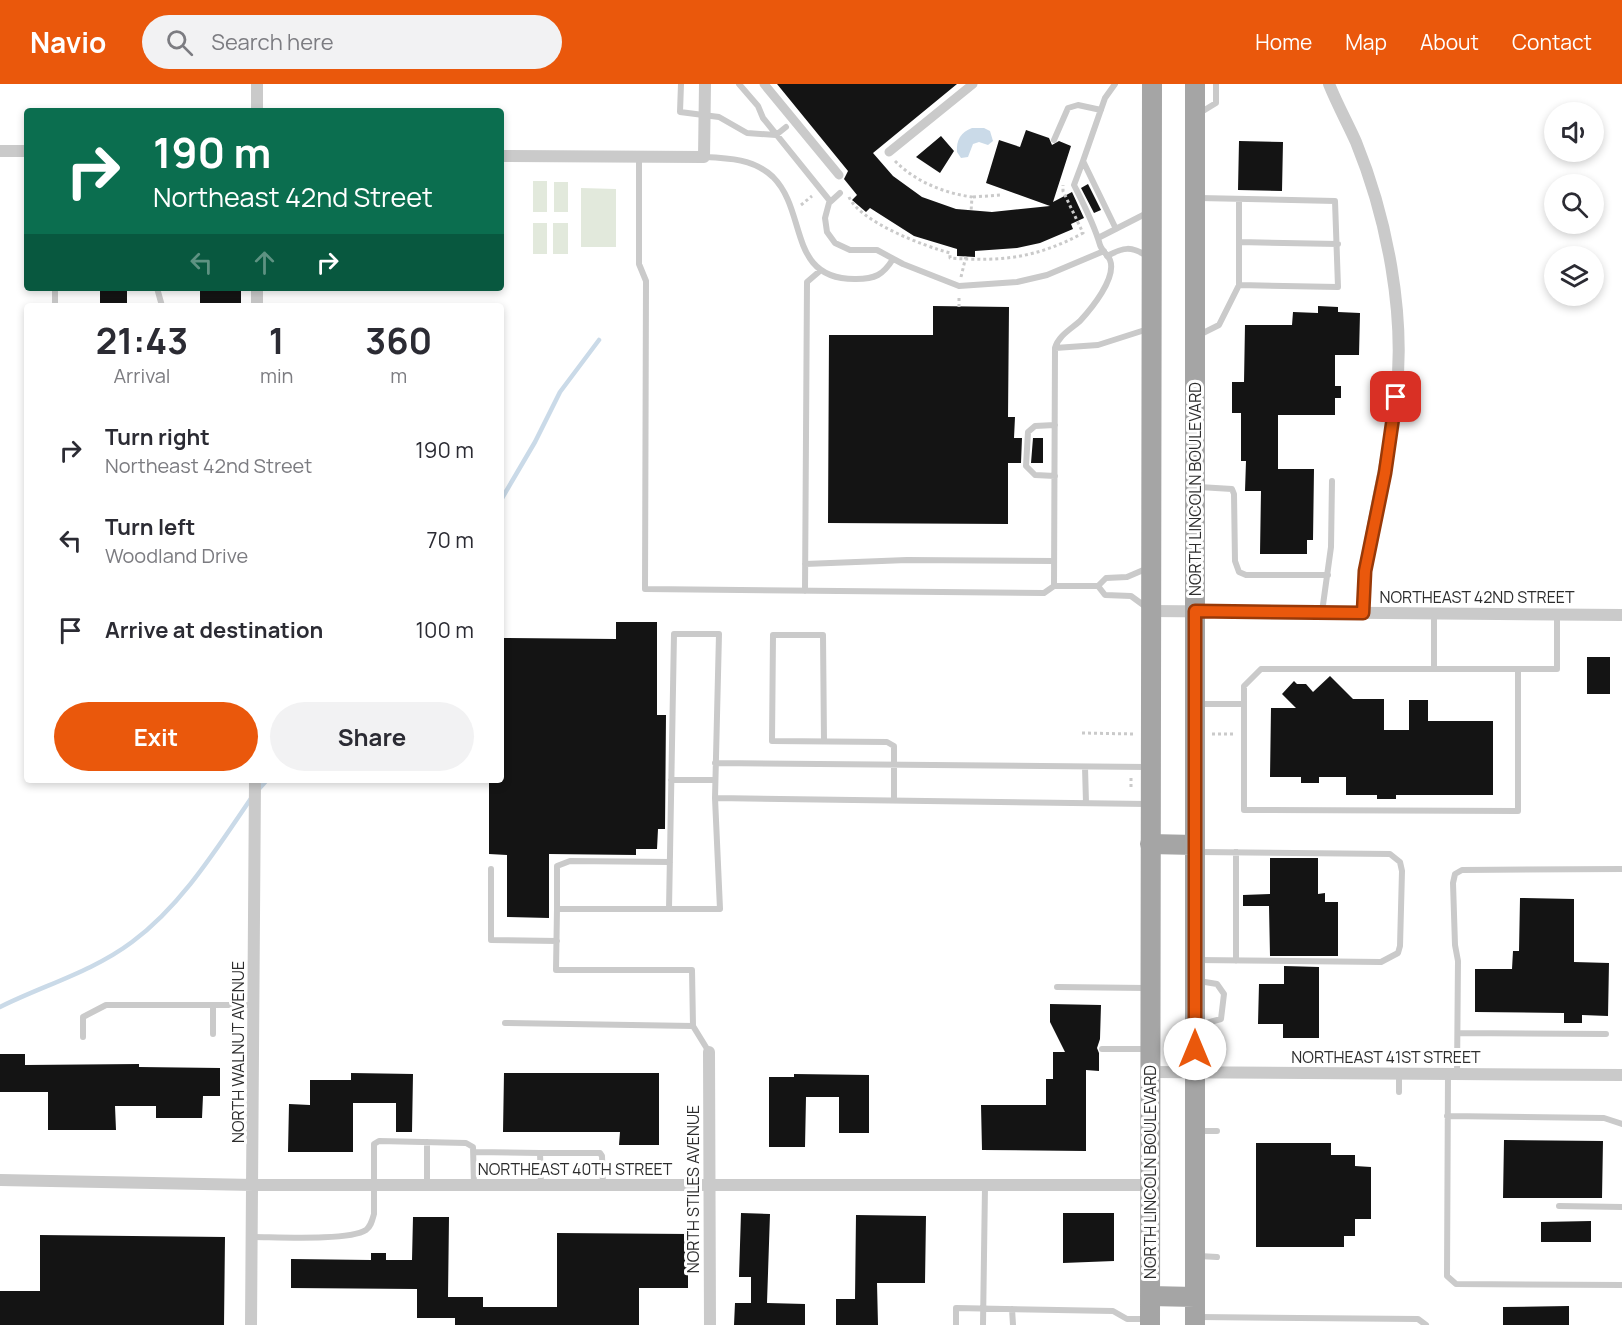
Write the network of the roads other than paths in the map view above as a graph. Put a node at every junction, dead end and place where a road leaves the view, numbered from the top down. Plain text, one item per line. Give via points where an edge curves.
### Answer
1 (257, 84) edge
2 (681, 84) edge
3 (705, 84) edge
4 (739, 84) edge
5 (764, 84) edge
6 (973, 84) edge
7 (1115, 84) edge
8 (1152, 84) edge
9 (1195, 84) edge
10 (1216, 84) edge
11 (1329, 84) edge
12 (257, 108) edge
13 (1101, 110) junction
14 (704, 115) junction
15 (1195, 116) junction
16 (786, 127) dead end
17 (776, 135) junction
18 (1054, 140) dead end
19 (0, 151) edge
20 (24, 151) edge
21 (889, 152) road end
22 (504, 156) edge
23 (639, 156) junction
24 (704, 157) junction
25 (1083, 161) junction
26 (839, 175) dead end
27 (843, 192) road end
28 (1195, 198) junction
29 (1239, 199) junction
30 (830, 201) junction
31 (1152, 210) junction
32 (1116, 229) junction
33 (1100, 237) junction
34 (1239, 242) junction
35 (1338, 244) junction
36 (1105, 254) junction
37 (893, 259) junction
38 (1152, 260) junction
39 (821, 270) junction
40 (1239, 285) junction
41 (1152, 328) junction
42 (1196, 337) junction
43 (1055, 348) junction
44 (1055, 425) junction
45 (1055, 476) junction
46 (1332, 481) dead end
47 (1196, 487) junction
48 (1054, 561) junction
49 (805, 564) junction
50 (1151, 566) junction
51 (1328, 575) junction
52 (1054, 586) junction
53 (1098, 586) junction
54 (805, 591) junction
55 (1151, 611) junction
56 (1195, 611) junction
57 (1322, 612) junction
58 (1363, 613) junction
59 (1434, 614) junction
60 (1557, 615) junction
61 (1622, 615) edge
62 (1434, 669) junction
63 (1518, 669) junction
64 (1196, 704) junction
65 (1244, 704) junction
66 (824, 741) junction
67 (716, 763) junction
68 (894, 766) junction
69 (1085, 767) junction
70 (1150, 767) junction
71 (671, 780) junction
72 (716, 780) junction
73 (255, 783) edge
74 (716, 798) junction
75 (894, 800) junction
76 (1086, 803) junction
77 (1150, 804) junction
78 (1150, 844) junction
79 (1195, 849) junction
80 (1236, 852) junction
81 (670, 862) junction
82 (491, 869) dead end
83 (1622, 869) edge
84 (557, 909) junction
85 (669, 909) junction
86 (557, 941) junction
87 (1195, 960) junction
88 (1236, 961) junction
89 (1195, 980) junction
90 (1057, 987) dead end
91 (1150, 988) junction
92 (213, 1005) junction
93 (255, 1005) junction
94 (505, 1023) dead end
95 (693, 1026) junction
96 (1195, 1026) junction
97 (1458, 1033) junction
98 (213, 1034) dead end
99 (1606, 1034) dead end
100 (83, 1037) dead end
101 (1102, 1049) dead end
102 (1150, 1049) junction
103 (709, 1052) joint
104 (1150, 1072) junction
105 (1195, 1072) junction
106 (1399, 1074) junction
107 (1453, 1074) junction
108 (1622, 1075) edge
109 (1399, 1092) dead end
110 (1447, 1116) junction
111 (1622, 1124) edge
112 (1195, 1131) junction
113 (1217, 1131) dead end
114 (427, 1142) junction
115 (474, 1152) junction
116 (540, 1153) junction
117 (0, 1180) edge
118 (254, 1185) junction
119 (375, 1185) junction
120 (427, 1185) junction
121 (474, 1185) junction
122 (1150, 1185) junction
123 (541, 1186) junction
124 (603, 1186) junction
125 (710, 1186) junction
126 (985, 1186) junction
127 (1559, 1206) dead end
128 (1622, 1207) edge
129 (253, 1237) junction
130 (1195, 1256) junction
131 (1217, 1257) dead end
132 (1622, 1285) edge
133 (1150, 1296) junction
134 (1195, 1297) junction
135 (983, 1308) junction
136 (1012, 1309) junction
137 (1195, 1321) edge
138 (1240, 1321) edge
139 (1125, 1322) edge
140 (1150, 1322) edge
141 (252, 1325) edge
142 (710, 1325) edge
143 (956, 1325) edge
144 (983, 1325) edge
145 (1013, 1325) edge
146 (1426, 1325) edge

1 - 12 street
2 - 14 lane via 680,112
3 - 14 street
4 - 17 lane
5 - 26 street
6 - 21 street
7 - 13 lane
8 - 31 main road, NORTH LINCOLN BOULEVARD
9 - 15 main road, NORTH LINCOLN BOULEVARD
10 - 15 lane via 1216,103
11 - 58 street via 1356,143 1376,202 1400,342 1385,473 1365,571
13 - 18 lane via 1078,105 1068,108
13 - 25 lane
14 - 17 lane via 718,117 747,133
14 - 24 street
15 - 28 main road, NORTH LINCOLN BOULEVARD
16 - 17 lane
17 - 30 lane
19 - 20 street
22 - 23 street
23 - 24 street
23 - 54 lane via 639,264 646,281 645,589
24 - 39 lane via 751,163 774,178 788,198 804,251
25 - 32 lane
25 - 33 lane via 1074,185
27 - 30 lane
28 - 29 lane
28 - 42 main road, NORTH LINCOLN BOULEVARD
29 - 34 lane
29 - 35 lane via 1335,201
30 - 37 lane via 825,225 835,243 850,250 874,249
31 - 32 lane
31 - 38 main road, NORTH LINCOLN BOULEVARD
32 - 33 lane
33 - 36 lane
34 - 35 lane
34 - 40 lane
35 - 40 lane via 1338,287
36 - 37 lane via 1047,275 965,287
36 - 38 lane via 1127,247
36 - 43 lane via 1111,271 1100,297
37 - 39 lane via 883,273 873,278 837,278
38 - 41 main road, NORTH LINCOLN BOULEVARD
39 - 49 lane via 807,282
40 - 42 lane via 1219,325
41 - 43 lane via 1098,345
41 - 50 main road, NORTH LINCOLN BOULEVARD
42 - 47 main road, NORTH LINCOLN BOULEVARD
43 - 44 lane
44 - 45 lane
44 - 45 lane via 1031,428 1026,436 1026,466 1031,473
45 - 48 lane
46 - 51 lane
47 - 51 lane via 1232,489 1235,561 1239,572
47 - 56 main road, NORTH LINCOLN BOULEVARD
48 - 49 lane
48 - 52 lane
49 - 54 lane
50 - 53 lane via 1126,577 1106,578
50 - 55 main road, NORTH LINCOLN BOULEVARD
51 - 57 lane
52 - 53 lane
52 - 54 lane via 1044,593
53 - 55 lane via 1105,595 1131,596
55 - 56 street, NORTHEAST 42ND STREET
55 - 70 main road, NORTH LINCOLN BOULEVARD
56 - 57 street, NORTHEAST 42ND STREET
56 - 64 main road, NORTH LINCOLN BOULEVARD
57 - 58 street, NORTHEAST 42ND STREET
58 - 59 street, NORTHEAST 42ND STREET
59 - 60 street, NORTHEAST 42ND STREET
59 - 62 lane
60 - 61 street, NORTHEAST 42ND STREET
60 - 63 lane via 1557,669
62 - 63 lane
62 - 65 lane via 1261,669 1244,686
63 - 65 lane via 1518,811 1244,810
64 - 65 lane
64 - 79 main road, NORTH LINCOLN BOULEVARD
66 - 66 lane via 772,741 773,635 823,635
66 - 68 lane via 887,742 894,746
67 - 68 lane
67 - 71 lane via 718,634 674,634
67 - 72 lane
68 - 69 lane
68 - 75 lane
69 - 70 lane
69 - 76 lane
70 - 77 main road, NORTH LINCOLN BOULEVARD
71 - 72 lane
71 - 81 lane
72 - 74 lane
73 - 93 street, NORTH WALNUT AVENUE
74 - 75 lane
74 - 85 lane via 720,909
75 - 76 lane
76 - 77 lane
77 - 78 main road, NORTH LINCOLN BOULEVARD
78 - 79 main road
78 - 91 main road, NORTH LINCOLN BOULEVARD
79 - 80 lane
79 - 87 main road, NORTH LINCOLN BOULEVARD
80 - 88 lane
80 - 88 lane via 1390,854 1400,862 1402,871 1400,946 1391,958 1360,963
81 - 84 lane via 570,861 557,866
81 - 85 lane
82 - 86 lane via 491,940
83 - 97 lane via 1462,870 1455,874
84 - 85 lane
84 - 86 lane
86 - 95 lane via 556,970 692,970
87 - 88 lane
87 - 89 main road, NORTH LINCOLN BOULEVARD
89 - 96 main road, NORTH LINCOLN BOULEVARD
89 - 96 lane via 1217,984 1224,994 1221,1019
90 - 91 lane
91 - 102 main road, NORTH LINCOLN BOULEVARD
92 - 93 lane
92 - 98 lane
92 - 100 lane via 106,1005 83,1017
93 - 118 street, NORTH WALNUT AVENUE
94 - 95 lane
95 - 103 lane
96 - 105 main road, NORTH LINCOLN BOULEVARD
97 - 99 lane
97 - 107 lane
101 - 102 lane
102 - 104 main road, NORTH LINCOLN BOULEVARD
103 - 125 street, NORTH STILES AVENUE
104 - 105 street, NORTHEAST 41ST STREET
104 - 122 main road, NORTH LINCOLN BOULEVARD
105 - 106 street, NORTHEAST 41ST STREET
105 - 112 main road, NORTH LINCOLN BOULEVARD
106 - 107 street, NORTHEAST 41ST STREET
106 - 109 lane
107 - 108 street, NORTHEAST 41ST STREET
107 - 110 lane
110 - 111 lane via 1604,1118
110 - 132 lane via 1447,1276 1451,1280 1456,1284
112 - 113 lane
112 - 130 main road, NORTH LINCOLN BOULEVARD
114 - 115 lane via 466,1143
114 - 119 lane via 374,1144
114 - 120 lane
115 - 116 lane
115 - 121 lane
116 - 123 lane
116 - 124 lane via 600,1154
117 - 118 street, NORTHEAST 40TH STREET
118 - 119 street, NORTHEAST 40TH STREET
118 - 129 street, NORTH WALNUT AVENUE
119 - 120 street, NORTHEAST 40TH STREET
119 - 129 lane via 374,1214 364,1231 340,1236
120 - 121 street, NORTHEAST 40TH STREET
121 - 123 street, NORTHEAST 40TH STREET
122 - 126 street, NORTHEAST 40TH STREET
122 - 133 main road, NORTH LINCOLN BOULEVARD
123 - 124 street, NORTHEAST 40TH STREET
124 - 125 street, NORTHEAST 40TH STREET
125 - 126 street, NORTHEAST 40TH STREET
125 - 142 street, NORTH STILES AVENUE
126 - 135 lane
127 - 128 lane
129 - 141 street, NORTH WALNUT AVENUE
130 - 131 lane
130 - 134 main road, NORTH LINCOLN BOULEVARD
133 - 134 main road
133 - 140 main road, NORTH LINCOLN BOULEVARD
134 - 137 main road, NORTH LINCOLN BOULEVARD
135 - 136 lane
135 - 143 lane via 956,1308
135 - 144 lane
136 - 139 lane via 1113,1311
136 - 145 lane
137 - 138 lane
138 - 146 lane via 1418,1319
139 - 140 lane

